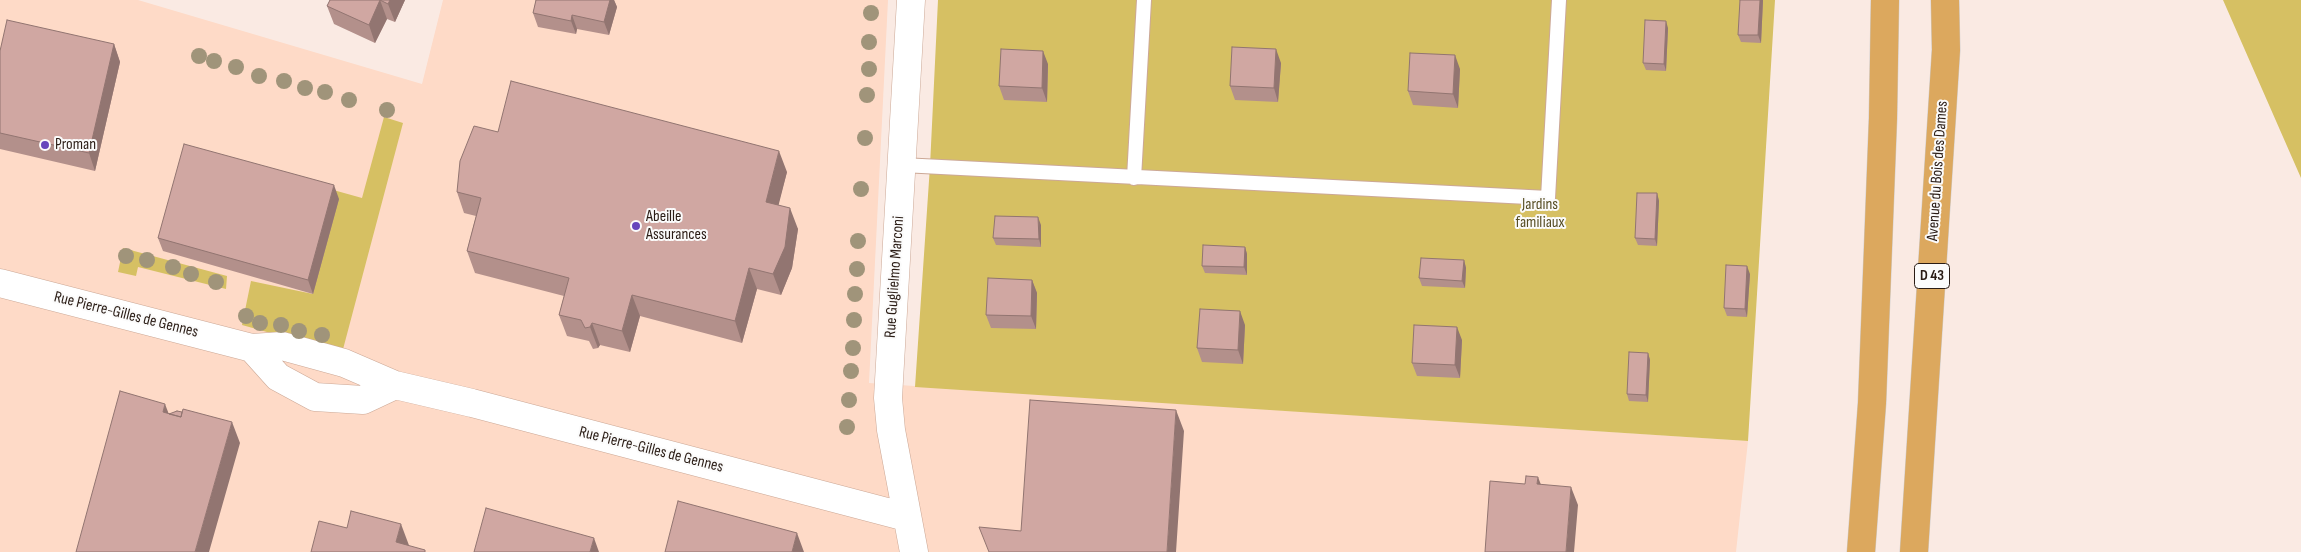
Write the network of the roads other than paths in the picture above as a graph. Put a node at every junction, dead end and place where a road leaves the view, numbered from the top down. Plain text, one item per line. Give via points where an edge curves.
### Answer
1 (911, 0) edge
2 (1144, 0) edge
3 (1559, 0) edge
4 (1885, 0) edge
5 (1945, 0) edge
6 (902, 165) junction
7 (1134, 178) junction
8 (0, 283) edge
9 (252, 348) junction
10 (395, 385) junction
11 (906, 517) junction
12 (914, 552) edge
13 (1861, 552) edge
14 (1914, 552) edge

1 - 6 street, Rue Guglielmo Marconi
2 - 7 lane
3 - 7 lane via 1548,198
4 - 13 highway via 1872,403
5 - 14 highway, Avenue du Bois des Dames / D 43 via 1946,50
6 - 7 lane
6 - 11 street, Rue Guglielmo Marconi via 888,398
8 - 9 street, Rue Pierre-Gilles de Gennes
9 - 10 street, Rue Pierre-Gilles de Gennes via 282,346 344,363
9 - 10 street via 278,377 316,397 363,400
10 - 11 street, Rue Pierre-Gilles de Gennes
11 - 12 street, Rue Guglielmo Marconi

